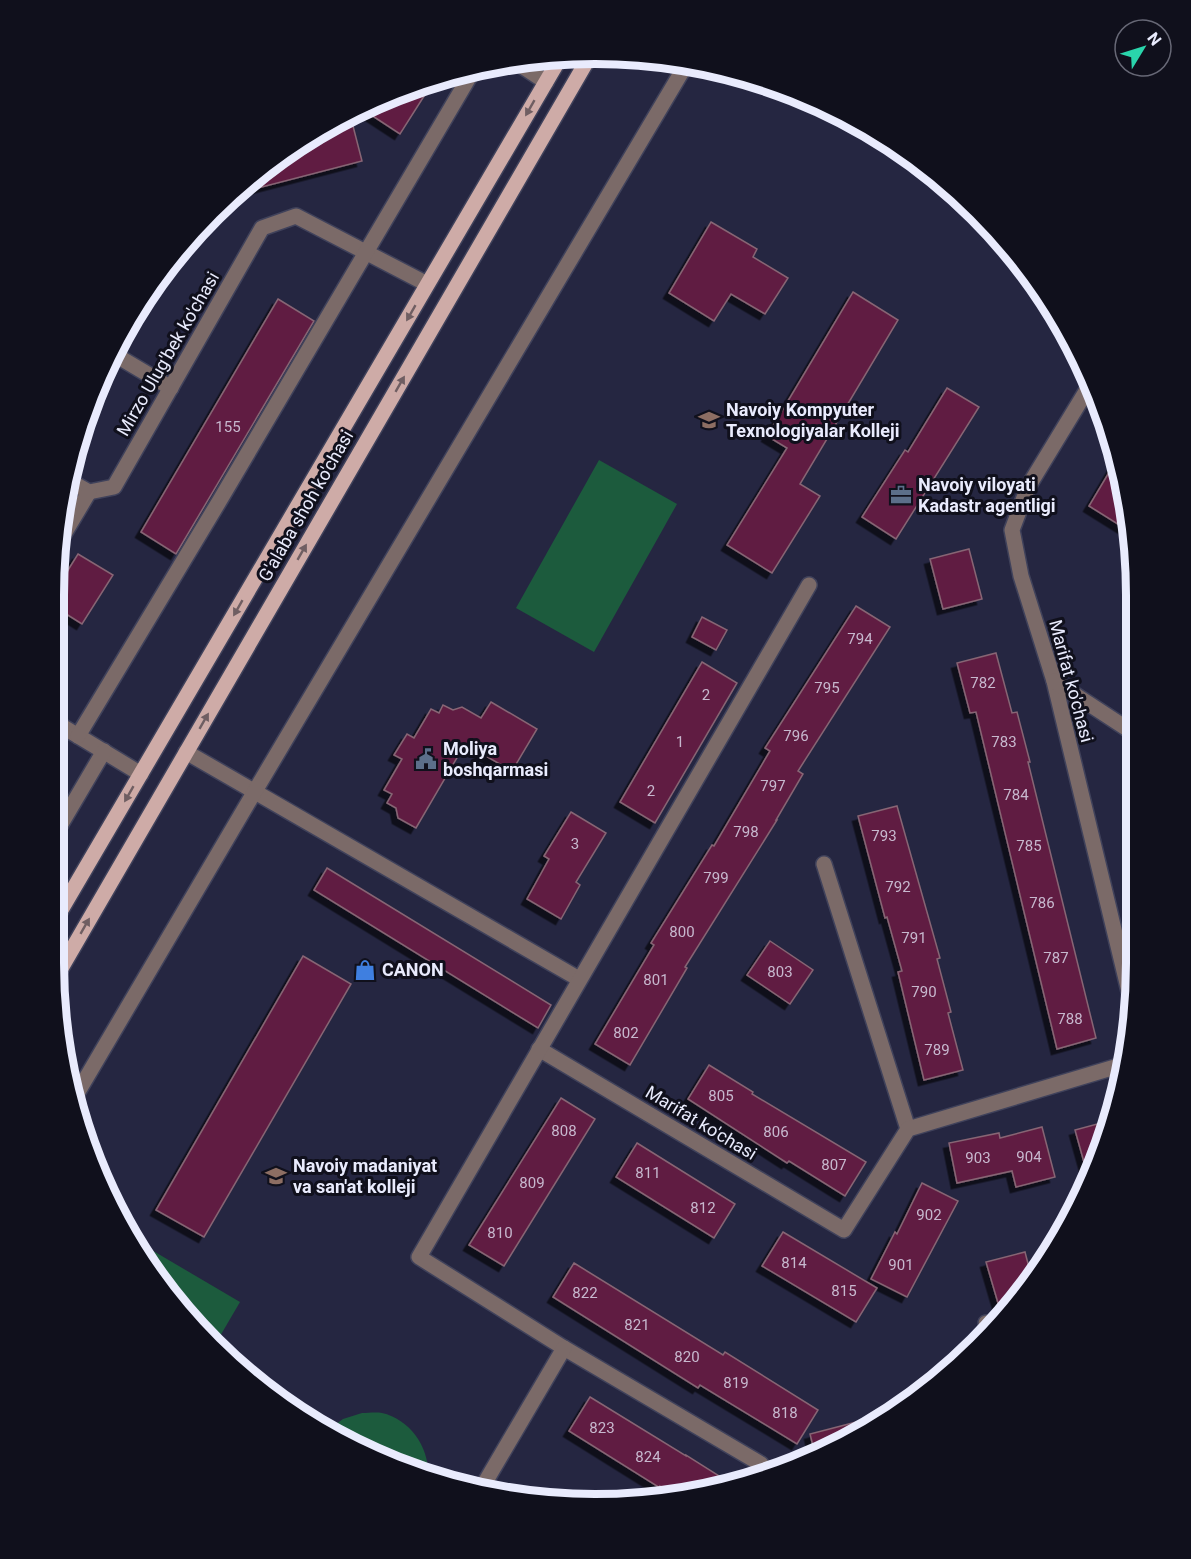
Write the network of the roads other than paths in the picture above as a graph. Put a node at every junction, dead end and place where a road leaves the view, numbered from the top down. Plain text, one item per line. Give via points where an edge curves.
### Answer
1 (585, 65) edge
2 (555, 67) edge
3 (526, 69) edge
4 (682, 72) edge
5 (467, 81) edge
6 (546, 82) junction
7 (366, 252) junction
8 (427, 284) junction
9 (121, 358) edge
10 (171, 388) junction
11 (1086, 392) edge
12 (77, 485) edge
13 (89, 492) junction
14 (69, 525) edge
15 (809, 585) dead end
16 (1054, 681) junction
17 (64, 727) edge
18 (1126, 728) edge
19 (78, 736) junction
20 (104, 751) junction
21 (186, 752) junction
22 (141, 774) junction
23 (255, 790) junction
24 (64, 819) edge
25 (824, 864) dead end
26 (64, 905) edge
27 (64, 963) edge
28 (1126, 977) edge
29 (579, 980) junction
30 (539, 1049) junction
31 (1116, 1067) edge
32 (80, 1088) edge
33 (908, 1130) junction
34 (564, 1348) junction
35 (762, 1467) edge
36 (485, 1482) edge

21 -> 1 main road, G'alaba shoh ko'chasi
2 - 6 main road, G'alaba shoh ko'chasi
3 - 6 street
4 - 23 street
5 - 7 street
6 -> 8 main road, G'alaba shoh ko'chasi
7 - 8 street
7 - 10 street, Mirzo Ulug'bek ko'chasi via 296,216 262,228
7 - 19 street
8 -> 22 main road, G'alaba shoh ko'chasi
9 - 10 street
10 - 13 street, Mirzo Ulug'bek ko'chasi via 114,487
11 - 16 street, Marifat ko'chasi via 1028,487 1012,530 1021,576
12 - 13 street
13 - 14 street
15 - 29 street
16 - 18 street
16 - 28 street, Marifat ko'chasi
17 - 19 street
19 - 20 street
20 - 22 street
20 - 24 street
21 - 23 street
27 -> 21 main road, G'alaba shoh ko'chasi
22 -> 26 main road, G'alaba shoh ko'chasi
23 - 29 street
23 - 32 street
25 - 33 street
29 - 30 street
30 - 33 street, Marifat ko'chasi via 844,1230
30 - 34 street via 419,1257
31 - 33 street
34 - 35 street
34 - 36 street

